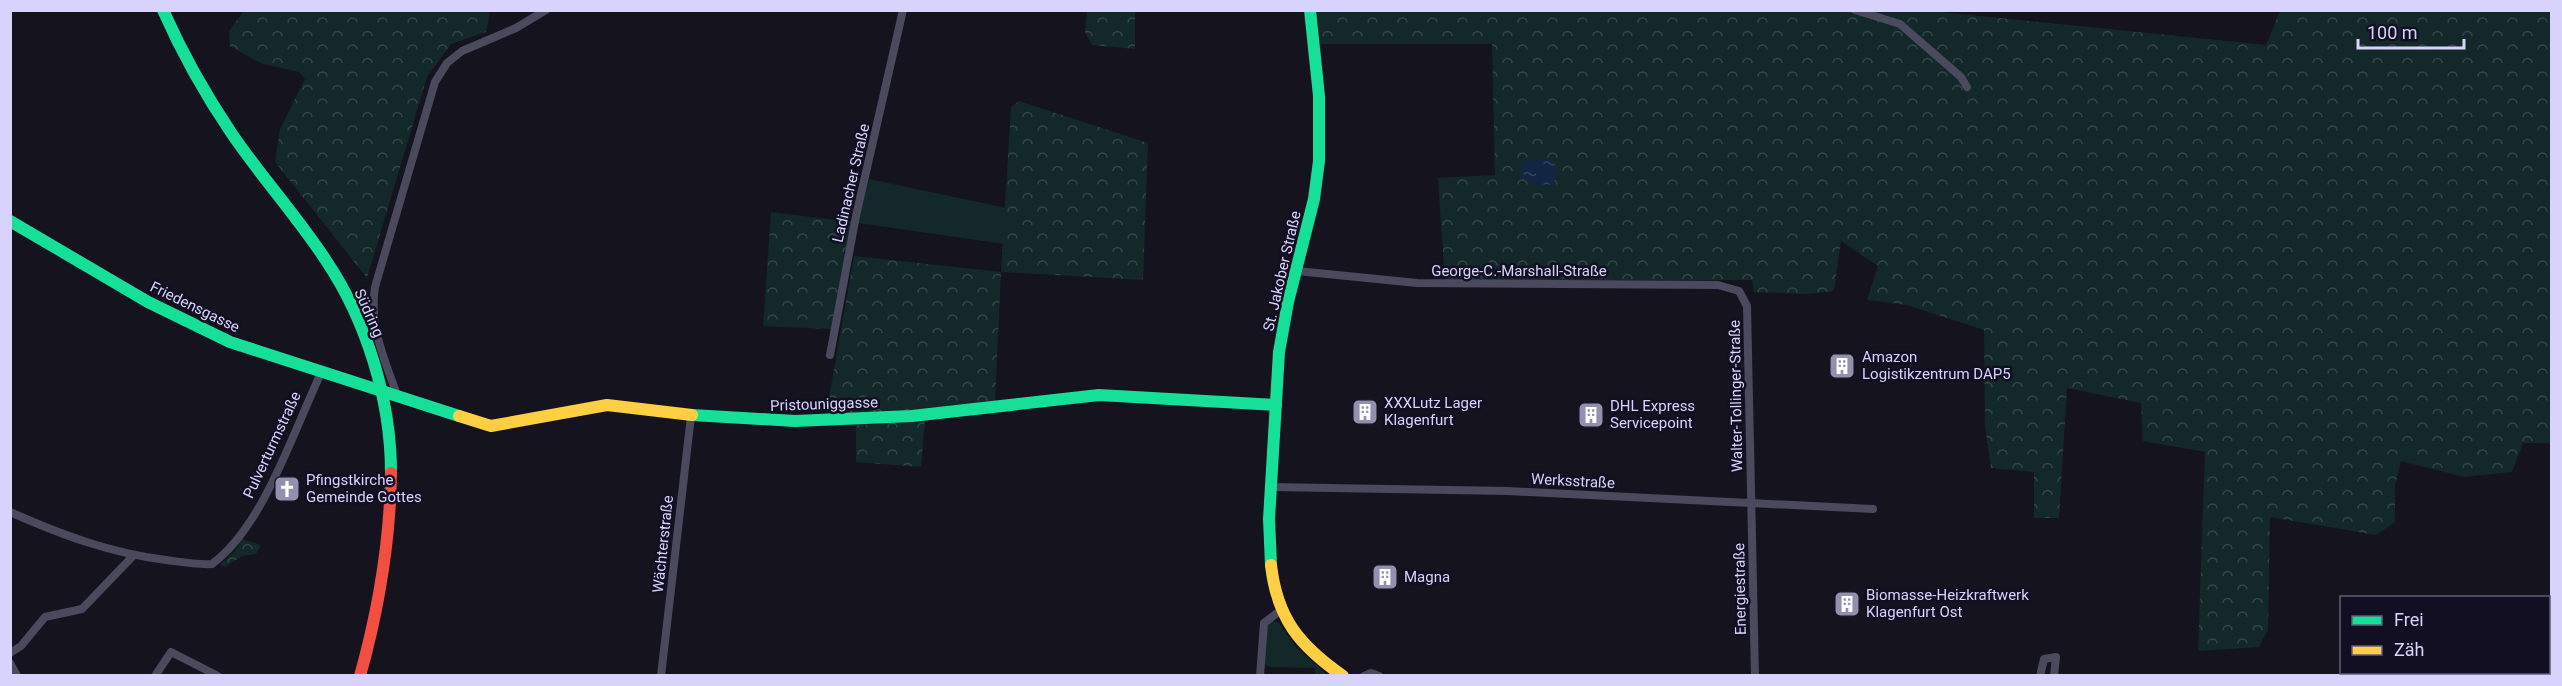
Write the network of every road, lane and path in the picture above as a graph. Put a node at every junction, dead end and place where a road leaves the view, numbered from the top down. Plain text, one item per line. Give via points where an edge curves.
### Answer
1 (163, 10) edge
2 (546, 10) edge
3 (1315, 10) edge
4 (1855, 10) edge
5 (1310, 11) edge
6 (903, 14) edge
7 (1967, 87) dead end
8 (10, 221) edge
9 (1297, 272) junction
10 (1739, 291) joint
11 (830, 355) dead end
12 (322, 371) junction
13 (380, 389) junction
14 (397, 395) junction
15 (1276, 405) junction
16 (691, 416) junction
17 (1271, 487) junction
18 (1752, 502) junction
19 (1873, 509) dead end
20 (10, 512) edge
21 (132, 556) junction
22 (1281, 610) junction
23 (10, 653) edge
24 (10, 663) edge
25 (17, 675) edge
26 (155, 675) edge
27 (218, 675) edge
28 (360, 675) edge
29 (661, 675) edge
30 (1260, 675) edge
31 (1343, 675) edge
32 (1364, 675) edge
33 (1380, 675) edge
34 (1755, 675) edge
35 (2040, 675) edge
36 (2054, 675) edge

1 - 13 main road, Südring via 221,118 330,266 352,307
2 - 14 street via 516,28 462,51 447,63 435,82 372,307 374,328
3 - 5 street
4 - 7 street via 1900,24 1961,77
5 - 9 main road, St. Jakober Straße via 1320,150 1312,213
6 - 11 street, Ladinacher Straße via 856,216
8 - 12 main road, Friedensgasse via 148,302 230,342
9 - 10 street, George-C.-Marshall-Straße via 1417,284 1718,285
9 - 15 main road, St. Jakober Straße via 1282,334
10 - 18 street, Walter-Tollinger-Straße via 1747,306
12 - 13 main road, Friedensgasse
12 - 21 street, Pulverturmstraße via 260,505 226,554 212,564 202,565
13 - 14 main road, Pristouniggasse
13 - 28 main road, Südring via 391,451 389,548 378,615
14 - 16 main road, Pristouniggasse via 491,426 607,405
15 - 16 main road, Pristouniggasse via 1099,395 912,416 795,421
15 - 17 main road, St. Jakober Straße
16 - 29 street, Wächterstraße
17 - 18 street, Werksstraße via 1508,491
17 - 22 main road, St. Jakober Straße via 1269,562
18 - 19 street, Werksstraße
18 - 34 street, Energiestraße
20 - 21 street, Pulverturmstraße via 73,539
21 - 23 street via 82,609 45,617 21,646
22 - 30 street via 1264,623
22 - 31 main road, St. Jakober Straße via 1307,649
24 - 25 street
26 - 27 street via 171,652
32 - 33 street
35 - 36 street via 2044,658 2056,657

